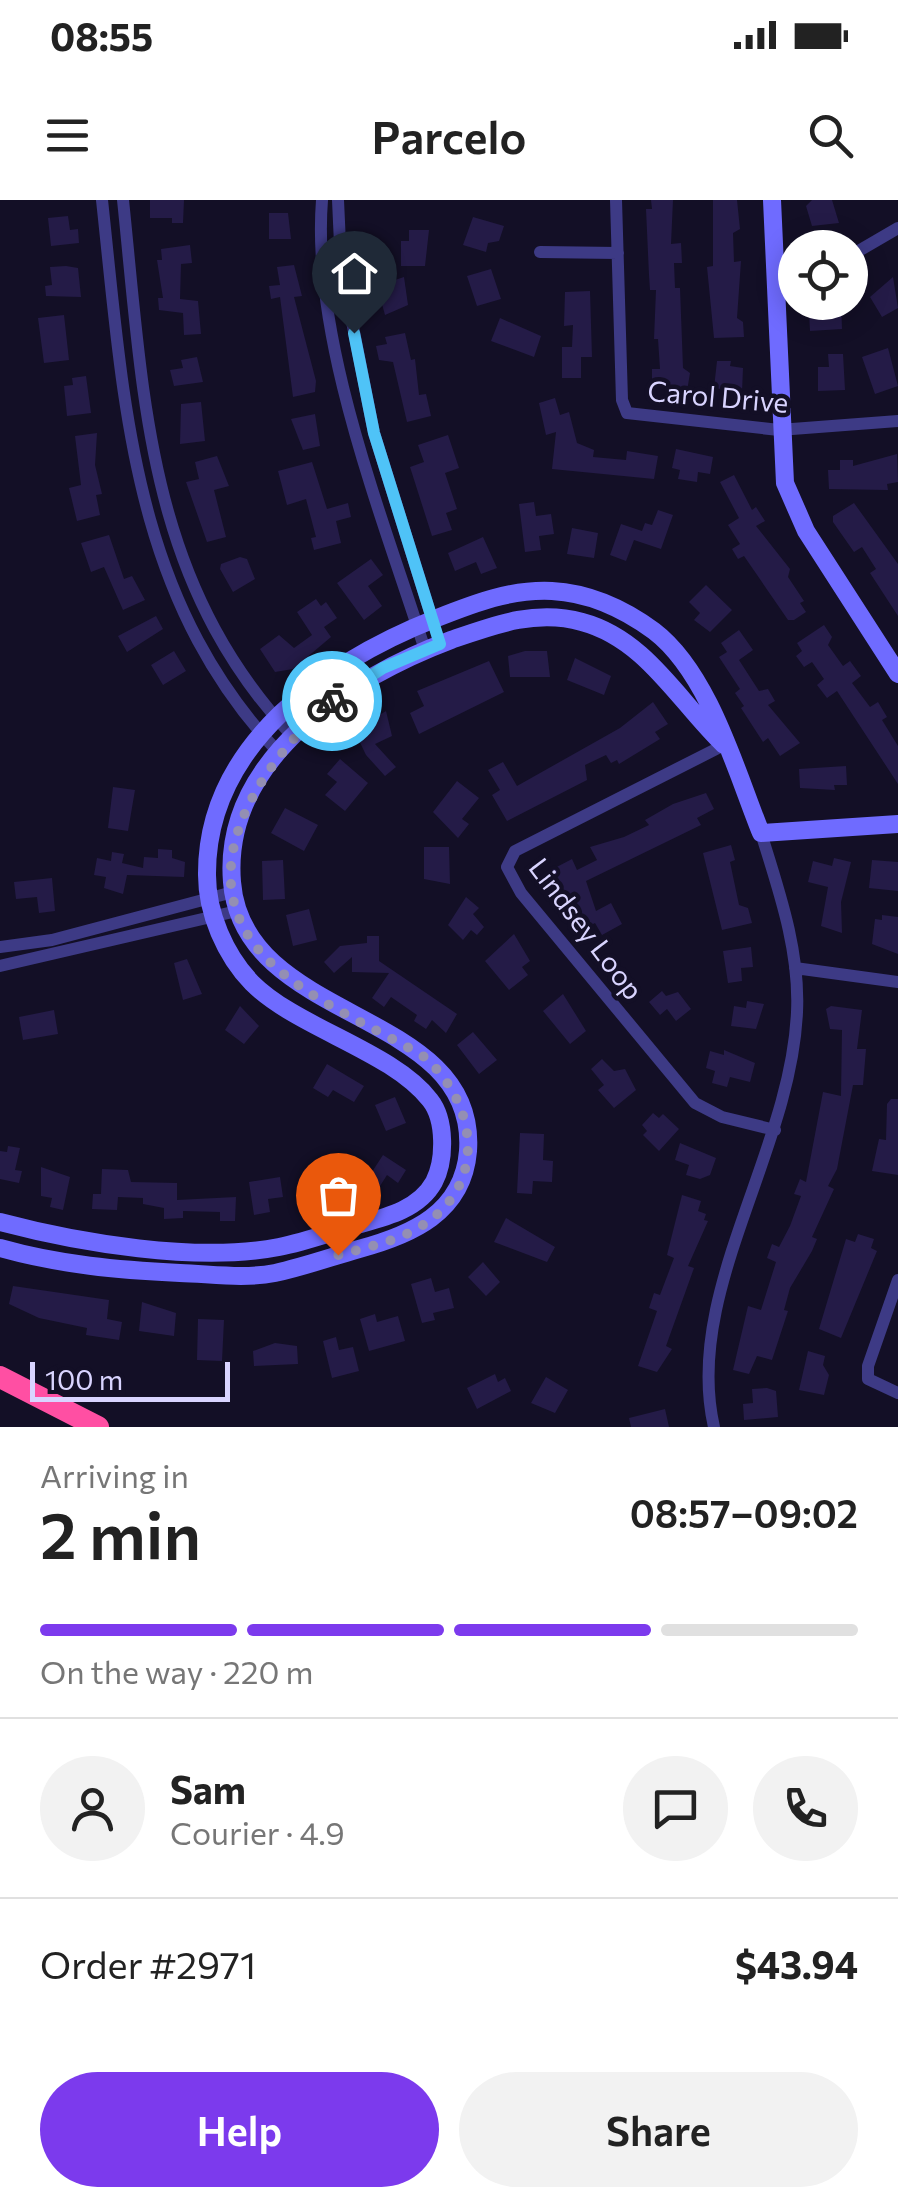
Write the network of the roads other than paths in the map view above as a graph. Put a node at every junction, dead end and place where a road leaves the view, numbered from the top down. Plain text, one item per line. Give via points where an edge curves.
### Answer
1 (102, 200) edge
2 (122, 200) edge
3 (322, 200) edge
4 (338, 200) edge
5 (616, 200) edge
6 (772, 200) edge
7 (898, 228) edge
8 (868, 246) edge
9 (540, 252) dead end
10 (618, 253) junction
11 (775, 263) joint
12 (898, 421) edge
13 (780, 430) junction
14 (425, 623) junction
15 (433, 647) junction
16 (898, 674) edge
17 (276, 719) junction
18 (262, 734) junction
19 (294, 738) junction
20 (724, 745) junction
21 (280, 753) junction
22 (898, 824) edge
23 (761, 833) junction
24 (235, 901) junction
25 (210, 908) junction
26 (0, 947) edge
27 (0, 966) edge
28 (794, 968) junction
29 (898, 982) edge
30 (775, 1130) junction
31 (407, 1209) junction
32 (0, 1222) edge
33 (418, 1228) junction
34 (0, 1248) edge
35 (898, 1280) edge
36 (0, 1377) edge
37 (898, 1393) edge
38 (98, 1427) edge
39 (714, 1427) edge

1 - 18 street via 142,504 188,623
2 - 17 street via 162,502 197,600 251,691
3 - 14 street via 322,255 356,437
4 - 14 street via 340,266 374,433
5 - 10 street, Carol Drive
6 - 11 street
7 - 8 street
9 - 10 street
10 - 13 street, Carol Drive via 627,413
11 - 13 street
12 - 13 street, Carol Drive
13 - 16 street via 794,508
14 - 15 street
14 - 17 street via 331,670
14 - 20 street via 518,592 582,595 608,604 672,648 716,718
15 - 19 street via 363,679
15 - 20 street via 522,618 588,623 644,656
17 - 18 street
17 - 19 street
18 - 21 street
18 - 25 street via 217,808 209,838
19 - 21 street
20 - 23 street
20 - 30 street, Lindsey Loop via 514,852 507,868 695,1103
21 - 24 street via 236,833
22 - 23 street
23 - 28 street via 784,906
24 - 25 street
24 - 33 street via 264,956 288,977 423,1056 457,1092 468,1134 466,1167 444,1209
25 - 26 street
25 - 27 street
25 - 31 street via 254,985 431,1100 441,1156 435,1180
28 - 29 street
28 - 30 street via 794,1038
30 - 39 street via 712,1320 705,1372
31 - 32 street via 281,1247 234,1251 62,1238
31 - 33 street
33 - 34 street via 254,1276 125,1272
35 - 37 street via 868,1366 868,1379
36 - 38 highway

